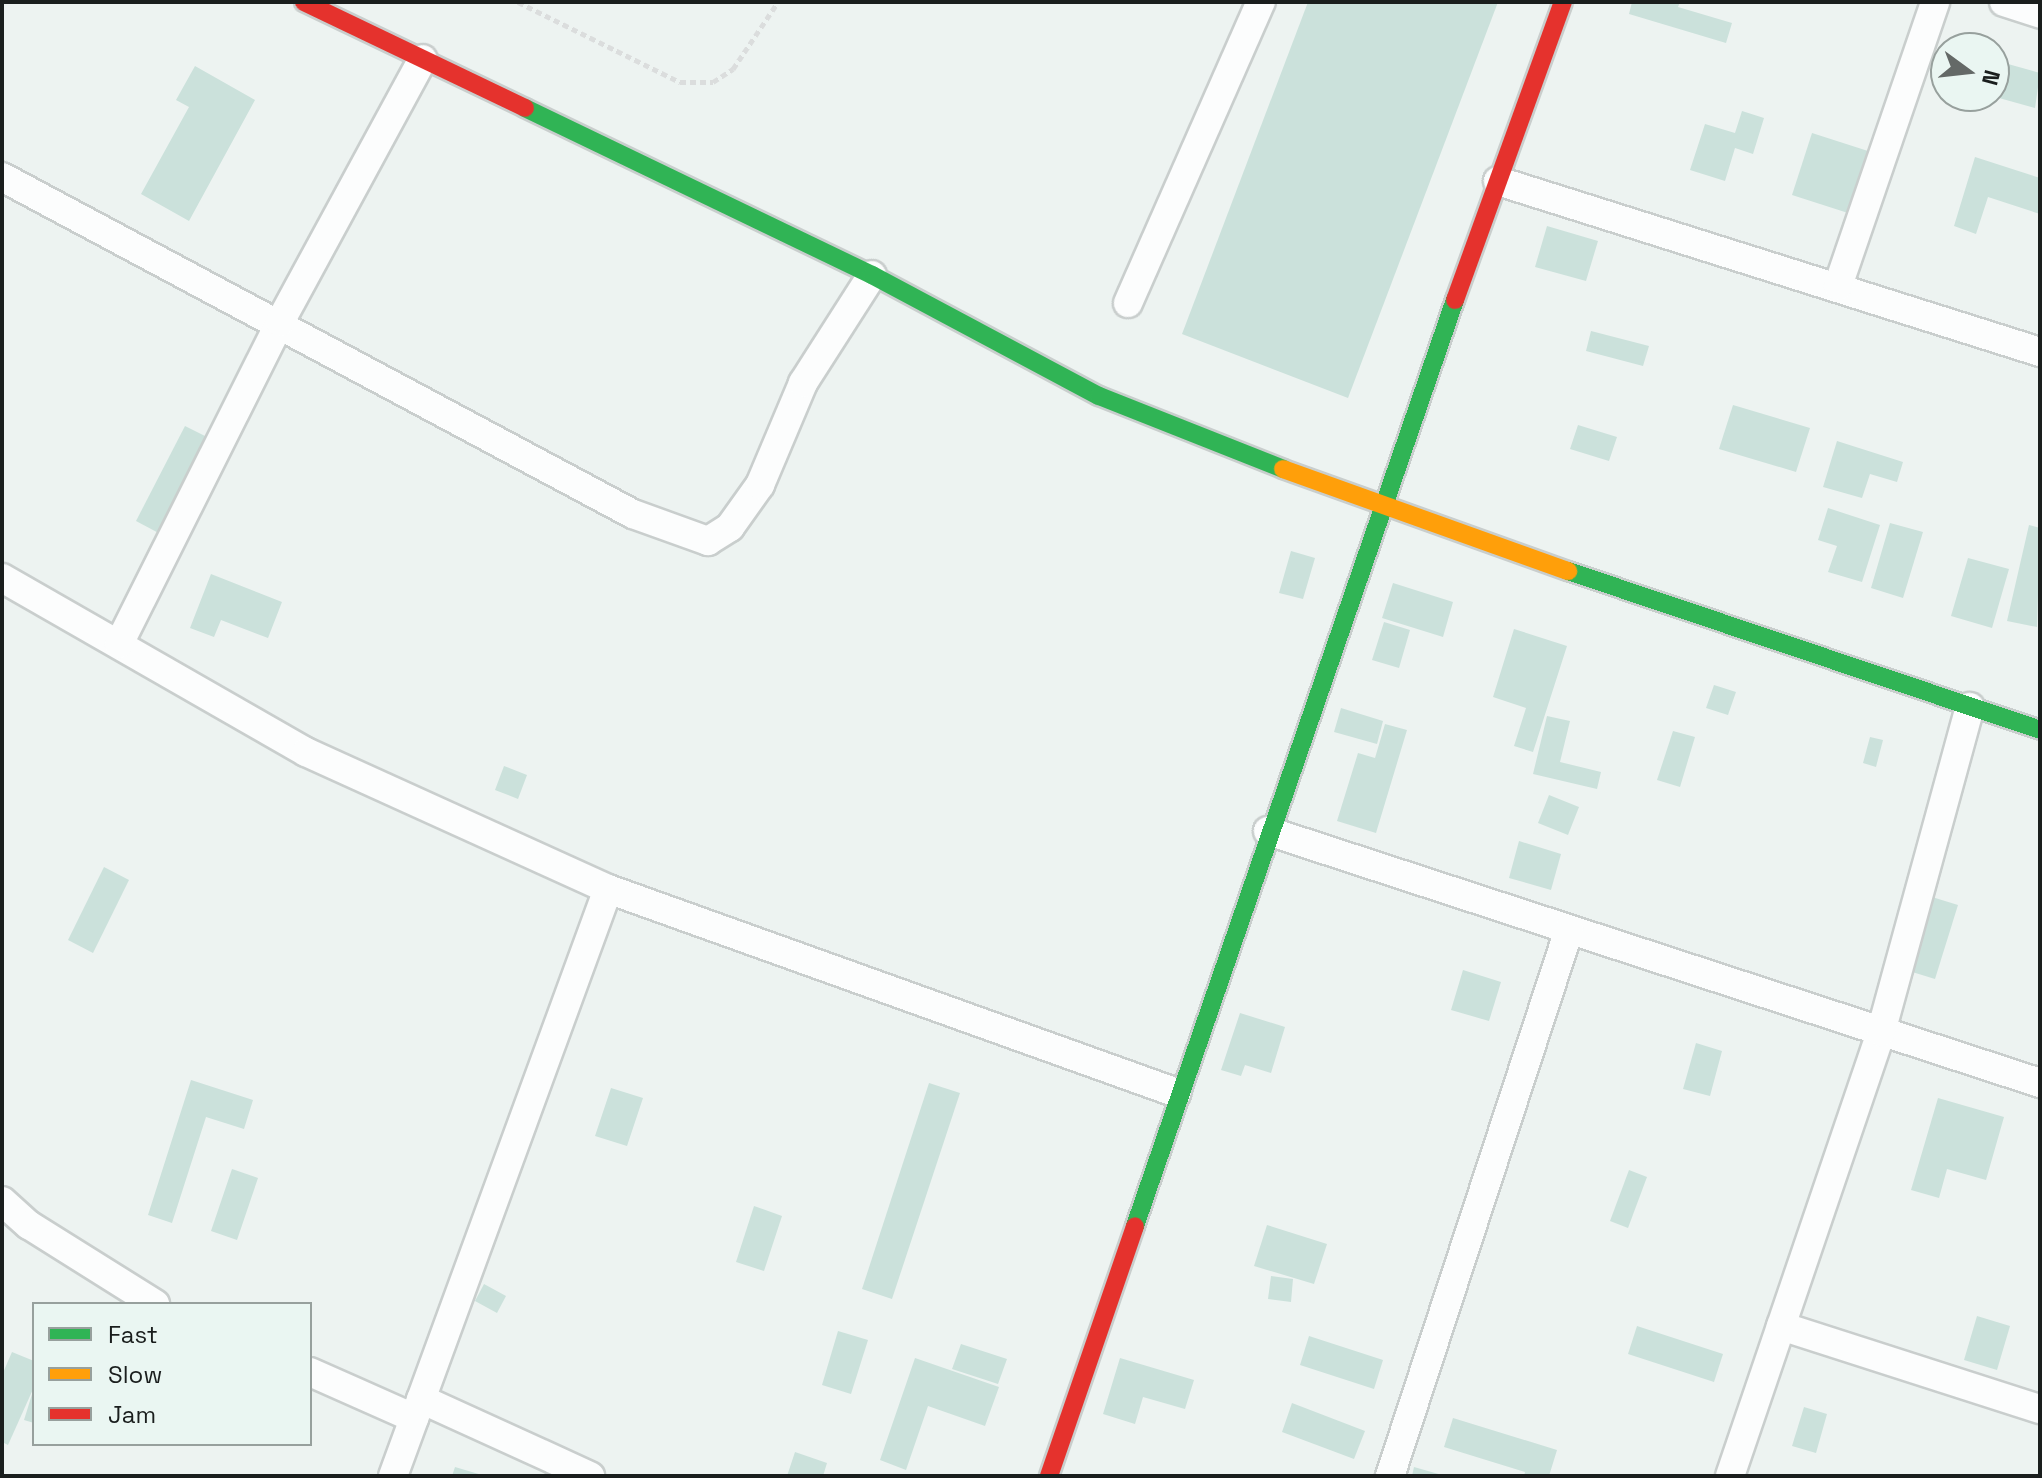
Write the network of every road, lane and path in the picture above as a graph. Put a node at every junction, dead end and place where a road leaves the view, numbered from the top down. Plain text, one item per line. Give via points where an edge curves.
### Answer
1 (304, 2) edge
2 (518, 2) edge
3 (778, 2) edge
4 (1261, 2) edge
5 (1563, 2) edge
6 (1935, 2) edge
7 (2004, 2) edge
8 (2040, 14) edge
9 (423, 59) junction
10 (2, 177) edge
11 (1498, 181) junction
12 (872, 275) junction
13 (1838, 286) junction
14 (1128, 303) dead end
15 (280, 322) junction
16 (2040, 352) edge
17 (1380, 508) junction
18 (2, 578) edge
19 (119, 644) junction
20 (1970, 707) junction
21 (2040, 730) edge
22 (1268, 831) junction
23 (608, 889) junction
24 (1569, 930) junction
25 (1881, 1032) junction
26 (2040, 1083) edge
27 (1177, 1093) junction
28 (2, 1201) edge
29 (152, 1302) edge
30 (1781, 1326) junction
31 (312, 1373) edge
32 (418, 1409) junction
33 (2040, 1409) edge
34 (393, 1476) edge
35 (590, 1476) edge
36 (1049, 1476) edge
37 (1390, 1476) edge
38 (1730, 1476) edge

1 - 9 street
2 - 3 path via 680,82 713,82 733,69
4 - 14 street
5 - 11 street
6 - 13 street
7 - 8 street
9 - 12 street
9 - 15 street
10 - 15 street
11 - 13 street
11 - 17 street
12 - 15 street via 803,383 760,485 730,527 708,541 633,514
12 - 17 street via 1099,396
13 - 16 street
15 - 19 street
17 - 20 street
17 - 22 street
18 - 19 street
19 - 23 street via 306,752
20 - 21 street
20 - 25 street
22 - 24 street
22 - 27 street
23 - 27 street
23 - 32 street
24 - 25 street
24 - 37 street
25 - 26 street
25 - 30 street
27 - 36 street
28 - 29 street via 29,1225
30 - 33 street
30 - 38 street
31 - 32 street
32 - 34 street
32 - 35 street

